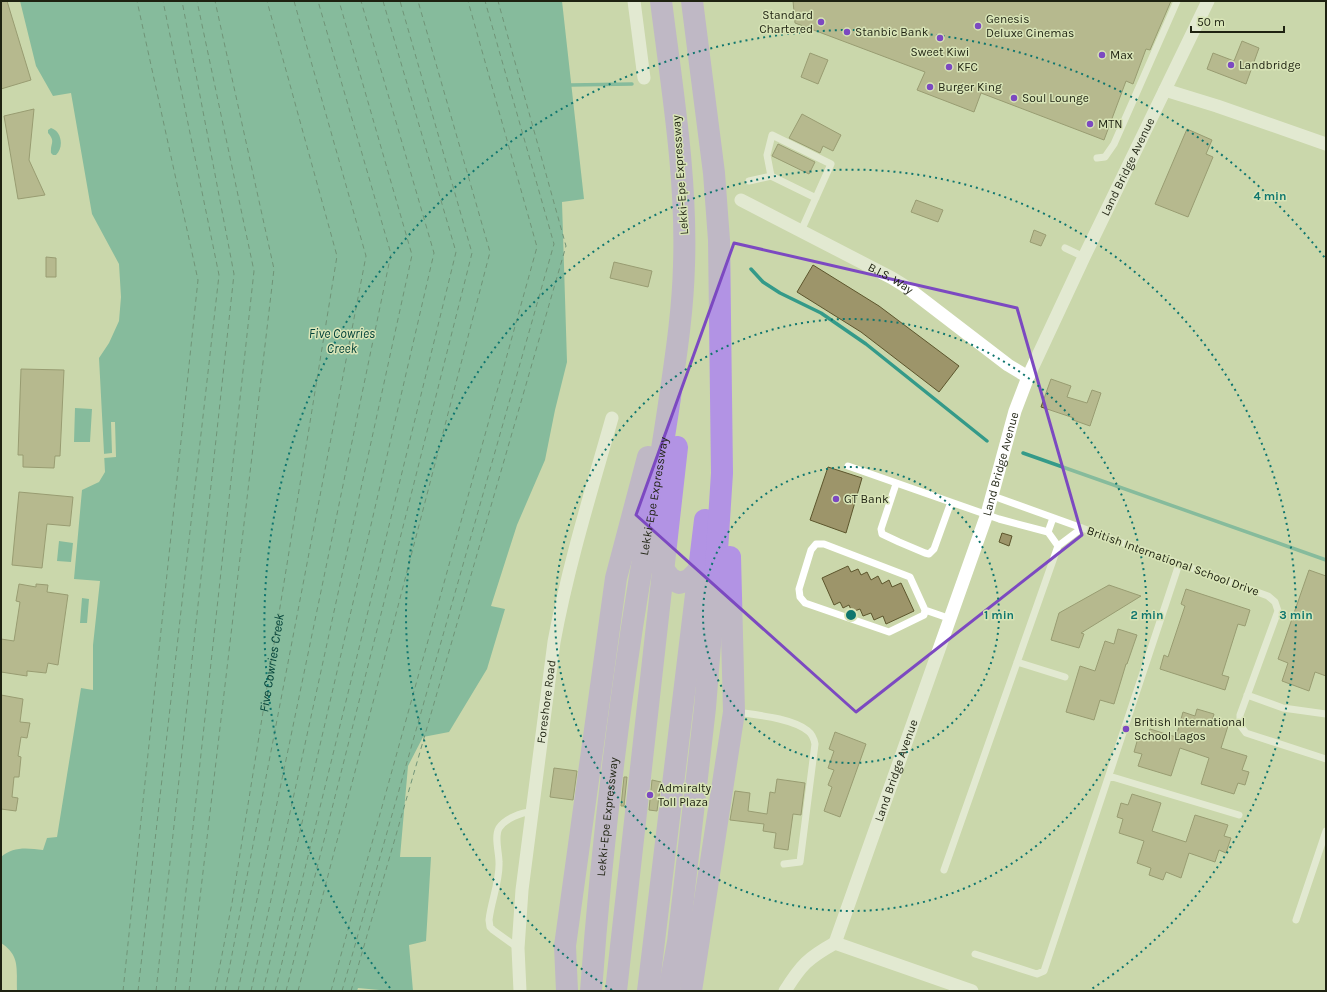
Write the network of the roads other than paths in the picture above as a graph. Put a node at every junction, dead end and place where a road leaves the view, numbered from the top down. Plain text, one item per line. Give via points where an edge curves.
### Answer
1 (634, 1) edge
2 (661, 1) edge
3 (692, 1) edge
4 (1177, 1) edge
5 (1208, 1) edge
6 (644, 78) dead end
7 (1165, 90) junction
8 (1326, 144) edge
9 (1097, 158) dead end
10 (771, 176) junction
11 (749, 181) dead end
12 (816, 198) junction
13 (741, 200) dead end
14 (801, 231) junction
15 (1065, 248) dead end
16 (1084, 257) junction
17 (680, 328) junction
18 (1028, 376) junction
19 (722, 388) junction
20 (612, 418) dead end
21 (848, 466) dead end
22 (896, 484) junction
23 (993, 496) junction
24 (951, 502) junction
25 (987, 514) junction
26 (1053, 518) junction
27 (1082, 528) junction
28 (1048, 532) junction
29 (1058, 546) junction
30 (1178, 564) junction
31 (663, 569) junction
32 (699, 570) junction
33 (925, 610) junction
34 (951, 619) junction
35 (1017, 662) junction
36 (1065, 677) dead end
37 (1248, 695) junction
38 (734, 712) junction
39 (1326, 714) edge
40 (1326, 759) edge
41 (1109, 776) junction
42 (532, 812) junction
43 (1239, 815) dead end
44 (1326, 831) edge
45 (784, 864) dead end
46 (944, 870) dead end
47 (1296, 920) dead end
48 (835, 943) junction
49 (518, 948) junction
50 (974, 954) dead end
51 (520, 991) edge
52 (567, 991) edge
53 (591, 991) edge
54 (616, 991) edge
55 (648, 991) edge
56 (669, 991) edge
57 (691, 991) edge
58 (785, 991) edge
59 (972, 991) edge

1 - 6 street
2 - 17 highway, Lekki-Epe Expressway via 678,132 683,195 684,268
3 - 19 highway via 714,173 719,240
4 - 9 lane via 1114,144 1105,157
5 - 7 street, Land Bridge Avenue
7 - 8 street
7 - 16 street, Land Bridge Avenue
10 - 11 lane
10 - 12 lane
10 - 12 lane via 767,155 772,134 831,164
12 - 14 lane
13 - 14 street, B.I.S. Way
14 - 18 street, B.I.S. Way via 905,286 1008,365
15 - 16 lane
16 - 18 street, Land Bridge Avenue
17 - 31 highway via 677,447
17 - 52 highway via 616,578 565,946
17 - 53 highway, Lekki-Epe Expressway via 609,791
18 - 23 street, Land Bridge Avenue via 1015,411
19 - 32 highway
19 - 38 highway via 726,430
19 - 56 highway via 722,473 706,692 678,942
20 - 42 street, Foreshore Road via 560,608
21 - 22 lane
22 - 24 lane
22 - 24 lane via 881,528 882,534 925,553 929,554 934,549
23 - 25 street, Land Bridge Avenue
23 - 26 lane, British International School Drive
24 - 25 lane
25 - 28 lane
25 - 34 street, Land Bridge Avenue
26 - 27 lane, British International School Drive
26 - 28 lane
27 - 29 lane
27 - 30 lane, British International School Drive
28 - 29 lane
29 - 35 lane
30 - 37 lane, British International School Drive via 1268,596 1275,602 1278,611
30 - 41 lane
31 - 32 highway via 670,578 679,583 689,580
31 - 54 highway
32 - 55 highway
33 - 33 lane via 910,577 824,544 816,544 811,550 799,589 800,597 805,603 889,632 924,615
33 - 34 lane
34 - 48 street, Land Bridge Avenue
35 - 36 lane
35 - 46 lane
37 - 39 lane via 1283,708
37 - 40 lane, British International School Drive via 1240,715 1240,725 1246,733
38 - 45 lane via 786,721 809,731 813,737 815,744 800,862
38 - 57 highway
41 - 43 lane
41 - 50 lane via 1044,971 1037,974
42 - 49 street, Foreshore Road
42 - 49 lane via 525,812 502,825 497,836 499,871 489,920 490,927
44 - 47 lane
48 - 58 street via 805,963
48 - 59 street
49 - 51 street, Foreshore Road

